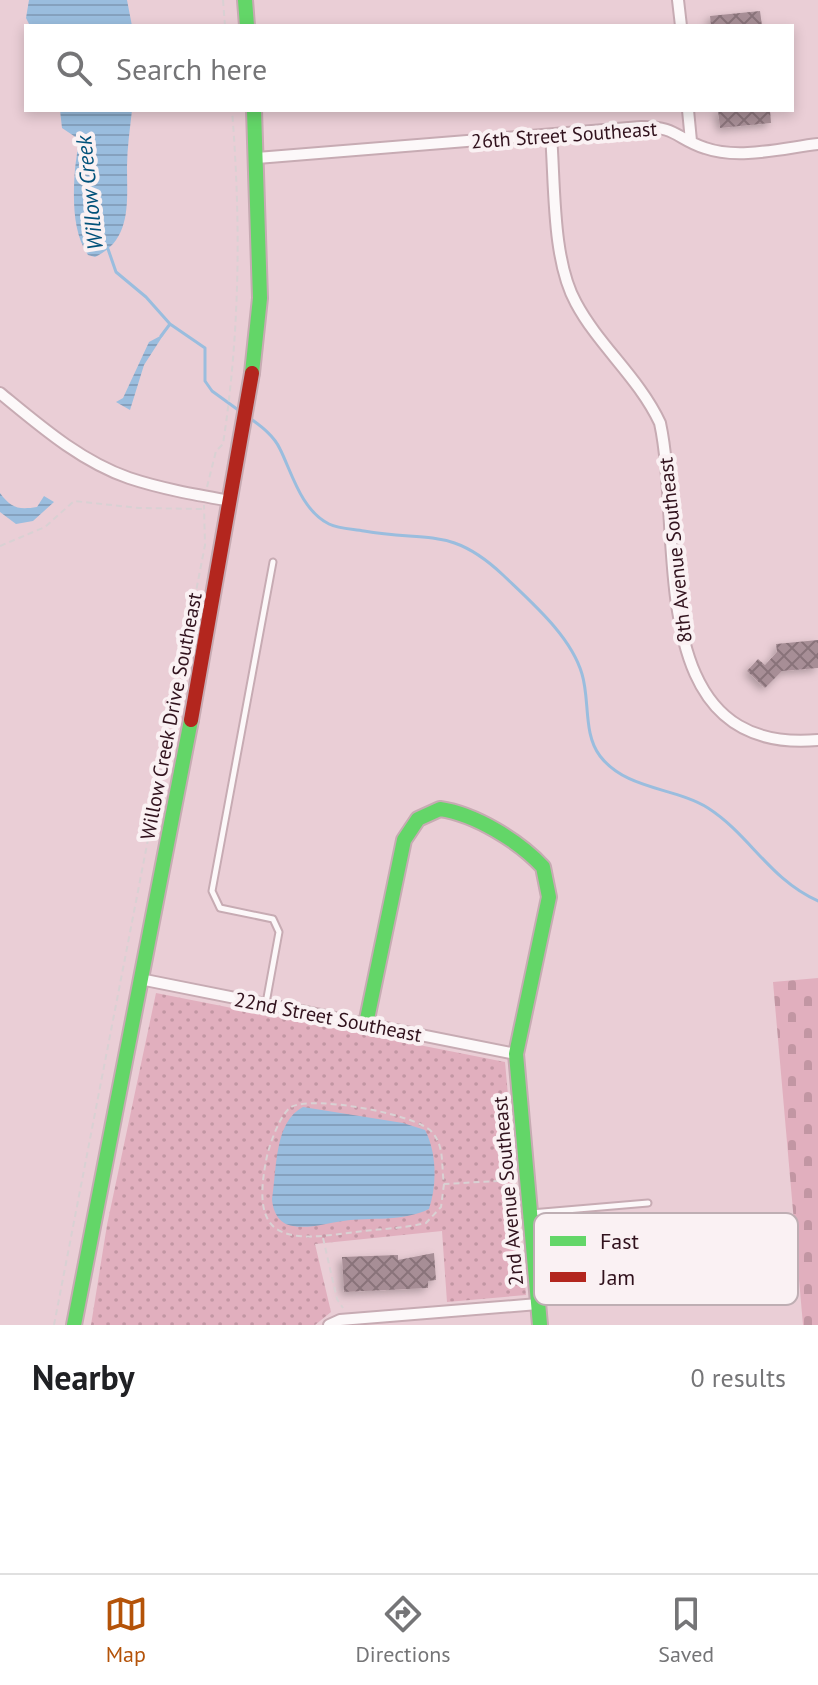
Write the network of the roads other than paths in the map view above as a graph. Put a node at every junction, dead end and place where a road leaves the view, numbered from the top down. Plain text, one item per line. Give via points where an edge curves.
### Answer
1 (245, 0) edge
2 (678, 0) edge
3 (247, 24) edge
4 (681, 24) edge
5 (254, 112) edge
6 (688, 112) edge
7 (551, 135) junction
8 (691, 141) junction
9 (818, 144) edge
10 (257, 158) junction
11 (0, 393) edge
12 (231, 501) junction
13 (273, 562) dead end
14 (818, 740) edge
15 (140, 979) junction
16 (266, 1004) junction
17 (366, 1024) junction
18 (516, 1054) junction
19 (648, 1203) dead end
20 (530, 1213) junction
21 (534, 1258) edge
22 (534, 1305) edge
23 (538, 1305) edge
24 (423, 1319) edge
25 (74, 1325) edge
26 (329, 1325) edge
27 (540, 1325) edge

1 - 3 main road
2 - 4 street
5 - 10 main road, Willow Creek Drive Southeast
6 - 8 street
7 - 8 street, 26th Street Southeast via 659,127
7 - 10 street, 26th Street Southeast
7 - 14 street, 8th Avenue Southeast via 566,283 660,423 687,659 717,709 745,728 784,741
8 - 9 street, 26th Street Southeast via 703,148 747,152
10 - 12 main road, Willow Creek Drive Southeast via 260,298
11 - 12 street via 72,448 126,477
12 - 15 main road, Willow Creek Drive Southeast
13 - 16 lane via 212,891 220,908 277,924
15 - 16 street, 22nd Street Southeast
15 - 25 main road, Willow Creek Drive Southeast
16 - 17 street, 22nd Street Southeast
17 - 18 street, 22nd Street Southeast
17 - 18 main road, 2nd Avenue Southeast via 404,840 424,814 446,808 531,855 547,877 549,897
18 - 20 main road, 2nd Avenue Southeast
19 - 20 lane
20 - 21 main road, 2nd Avenue Southeast
22 - 24 street
23 - 27 main road, 2nd Avenue Southeast
24 - 26 street via 344,1320

